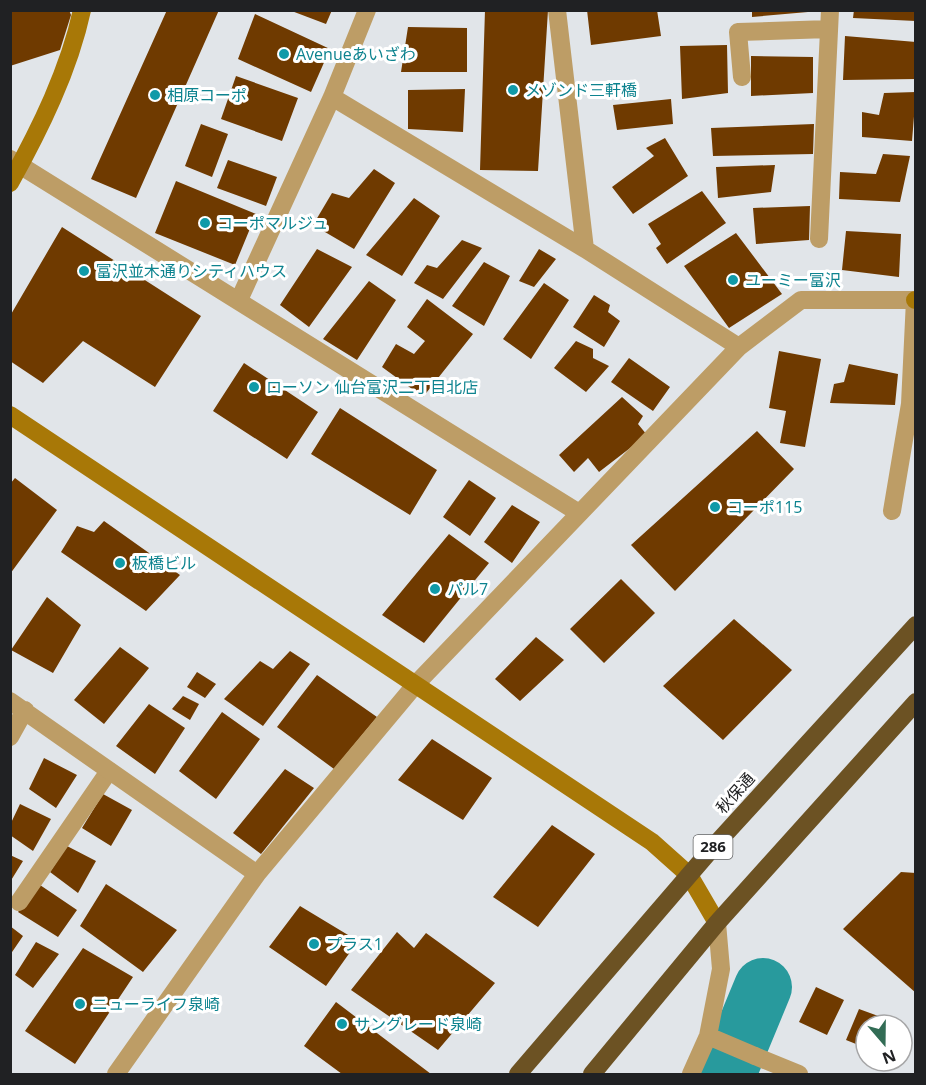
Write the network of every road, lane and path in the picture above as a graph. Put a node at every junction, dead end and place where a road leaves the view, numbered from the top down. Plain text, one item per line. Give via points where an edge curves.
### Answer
1 (82, 10) edge
2 (367, 10) edge
3 (557, 10) edge
4 (831, 10) edge
5 (830, 29) junction
6 (741, 77) dead end
7 (333, 97) junction
8 (15, 162) edge
9 (10, 183) edge
10 (819, 239) dead end
11 (585, 249) junction
12 (239, 300) junction
13 (915, 300) edge
14 (740, 347) junction
15 (10, 415) edge
16 (892, 511) dead end
17 (579, 513) junction
18 (915, 625) edge
19 (416, 684) junction
20 (915, 702) edge
21 (18, 706) edge
22 (10, 737) edge
23 (109, 771) junction
24 (256, 874) junction
25 (689, 874) junction
26 (19, 902) dead end
27 (717, 922) junction
28 (708, 1036) junction
29 (116, 1074) edge
30 (518, 1074) edge
31 (592, 1074) edge
32 (691, 1074) edge
33 (799, 1074) edge

1 - 8 street via 51,101
2 - 7 street
3 - 11 street
4 - 5 street
5 - 6 street via 738,32
5 - 10 street
7 - 11 street
7 - 12 street
8 - 9 street
8 - 12 street
11 - 14 street
12 - 17 street
13 - 14 street via 801,300
13 - 16 street via 910,404
14 - 17 street
15 - 19 street
17 - 19 street
18 - 25 highway, 秋保通 / 286
19 - 24 street
19 - 25 street via 652,842
20 - 27 highway
21 - 22 street
21 - 23 street
23 - 24 street
23 - 26 street
24 - 29 street
25 - 27 street
25 - 30 highway, 秋保通 / 286
27 - 28 street via 721,969
27 - 31 highway
28 - 32 street
28 - 33 street

